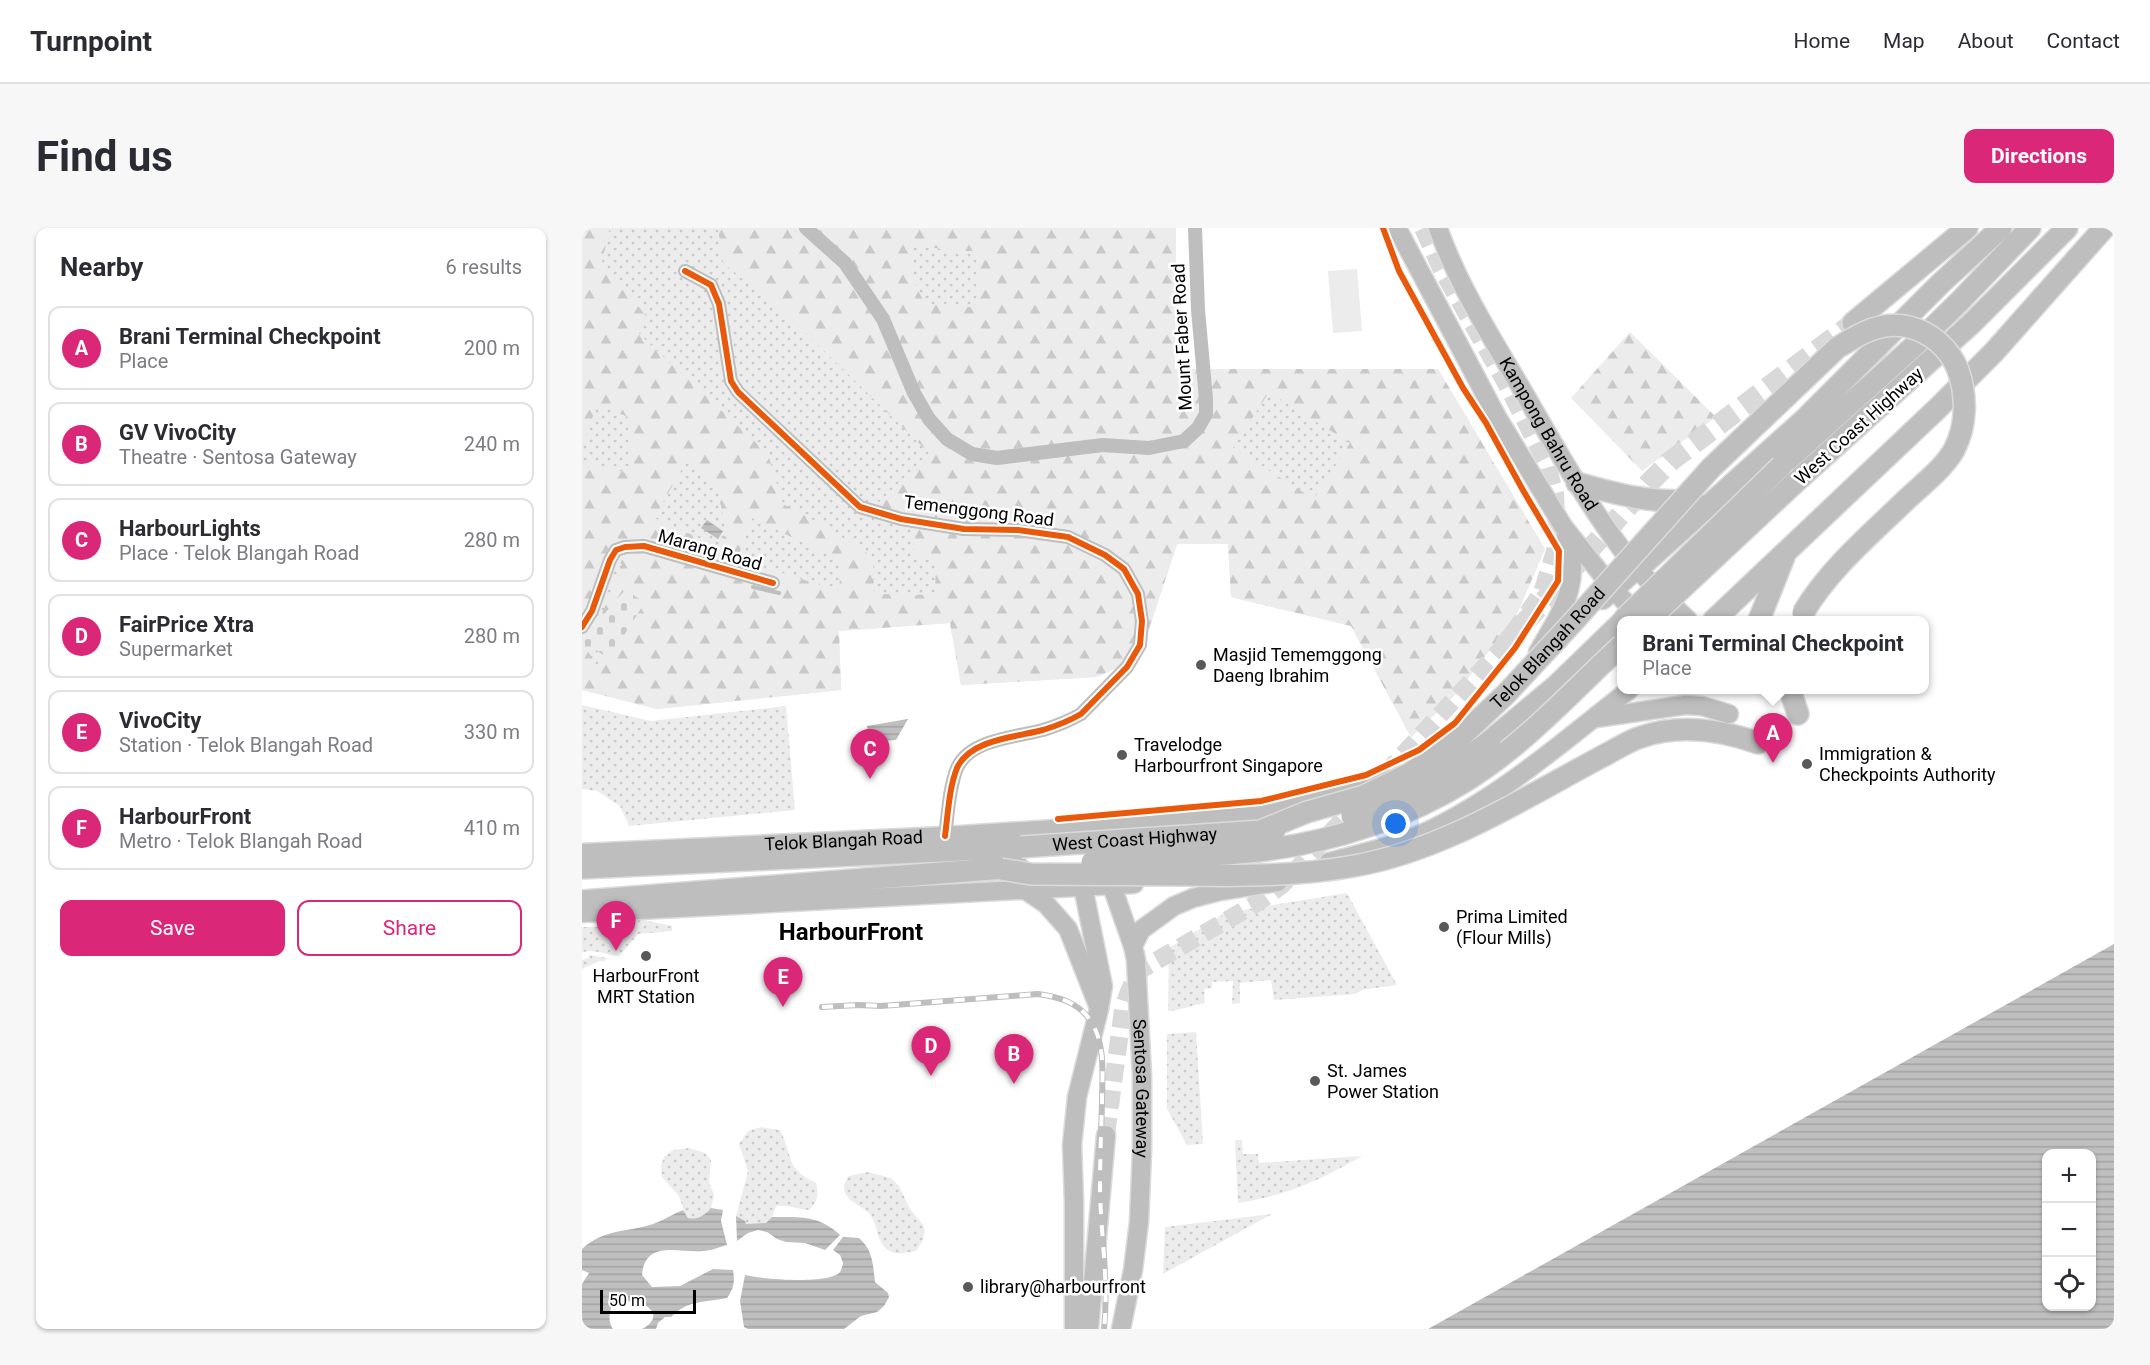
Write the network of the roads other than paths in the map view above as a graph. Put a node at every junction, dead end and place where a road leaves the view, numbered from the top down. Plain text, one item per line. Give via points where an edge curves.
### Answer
1 (806, 228) edge
2 (1195, 228) edge
3 (1397, 228) edge
4 (1438, 228) edge
5 (1967, 228) edge
6 (2001, 228) edge
7 (2030, 228) edge
8 (2067, 228) edge
9 (2104, 228) edge
10 (685, 271) dead end
11 (1852, 324) tunnel mouth
12 (1577, 483) junction
13 (1716, 498) junction
14 (1563, 526) junction
15 (1786, 551) junction
16 (1638, 569) junction
17 (773, 584) dead end
18 (1614, 590) junction
19 (1627, 616) edge
20 (1638, 616) edge
21 (1653, 616) edge
22 (1683, 616) edge
23 (1719, 616) edge
24 (1761, 616) edge
25 (1802, 616) edge
26 (1617, 626) edge
27 (582, 627) edge
28 (1617, 650) edge
29 (1533, 662) junction
30 (1624, 694) edge
31 (1791, 694) edge
32 (1729, 714) dead end
33 (1798, 714) dead end
34 (1591, 719) junction
35 (1758, 743) dead end
36 (1149, 823) junction
37 (1043, 830) junction
38 (1263, 830) junction
39 (945, 836) junction
40 (1094, 854) junction
41 (1353, 855) junction
42 (584, 858) edge
43 (1001, 869) junction
44 (1112, 885) junction
45 (1083, 887) junction
46 (1024, 889) junction
47 (585, 908) edge
48 (1133, 946) junction
49 (1099, 1009) junction
50 (1106, 1135) tunnel mouth
51 (1121, 1327) edge
52 (1074, 1329) edge
53 (1089, 1329) edge

1 - 2 street, Mount Faber Road via 844,263 883,319 929,419 947,439 972,454 997,458 1103,445 1168,446 1184,441 1198,428 1206,414 1206,391
3 - 14 main road, Kampong Bahru Road via 1497,417
4 - 12 main road, Kampong Bahru Road via 1478,315
5 - 11 highway
6 - 13 highway via 1805,419
7 - 19 highway, West Coast Highway, bridge via 1913,347 1781,466
8 - 21 highway, West Coast Highway, bridge via 1956,338
9 - 15 highway via 1994,352
10 - 39 street, Temenggong Road via 711,285 719,304 731,381 738,392 860,507 901,519 954,527 1068,537 1124,569 1138,594 1140,645 1126,666 1081,714 1042,730 1005,737 964,757 952,787
12 - 13 highway via 1644,499
12 - 16 main road, Kampong Bahru Road
13 - 16 highway
14 - 18 main road, Kampong Bahru Road
14 - 29 main road via 1572,560 1569,595
15 - 23 highway
15 - 24 highway
16 - 18 main road, Telok Blangah Road
16 - 22 main road, Kampong Bahru Road
17 - 27 street, Marang Road via 644,546 625,546 616,550 610,560 592,611
18 - 20 main road, Kampong Bahru Road
18 - 29 main road, Telok Blangah Road
25 - 38 highway, bridge via 1827,577 1942,466 1958,443 1965,414 1962,382 1951,356 1919,329 1899,325 1876,327 1837,348 1711,468 1506,694 1454,742 1409,774 1364,796 1307,812
26 - 38 highway, West Coast Highway, bridge via 1556,686 1442,774 1370,810 1334,822 1292,830
28 - 43 highway, West Coast Highway, bridge via 1493,762 1441,795 1389,818 1267,850
29 - 36 main road, Telok Blangah Road via 1425,758 1373,782 1267,812
30 - 34 main road
31 - 33 highway
32 - 34 main road via 1685,705
34 - 41 main road via 1501,787 1451,819 1409,838
35 - 43 highway, bridge via 1702,730 1640,737 1463,831 1355,866 1236,876 1031,874
36 - 37 main road, Telok Blangah Road
36 - 40 main road
37 - 39 main road, Telok Blangah Road
37 - 40 main road, Sentosa Gateway
38 - 42 highway, West Coast Highway, bridge via 1032,846
39 - 42 main road, Telok Blangah Road
40 - 44 main road, Sentosa Gateway via 1104,863
40 - 45 main road via 1083,868
41 - 44 main road via 1296,868
41 - 48 main road via 1324,874 1193,898 1174,906 1141,930
43 - 47 highway, West Coast Highway
44 - 45 main road
44 - 48 main road, Sentosa Gateway
45 - 46 main road
45 - 49 main road via 1103,986
46 - 47 main road
46 - 49 main road via 1046,904 1068,929
48 - 51 main road, Sentosa Gateway via 1142,1076 1142,1151 1139,1222
49 - 52 main road via 1077,1098 1072,1145
50 - 53 main road

